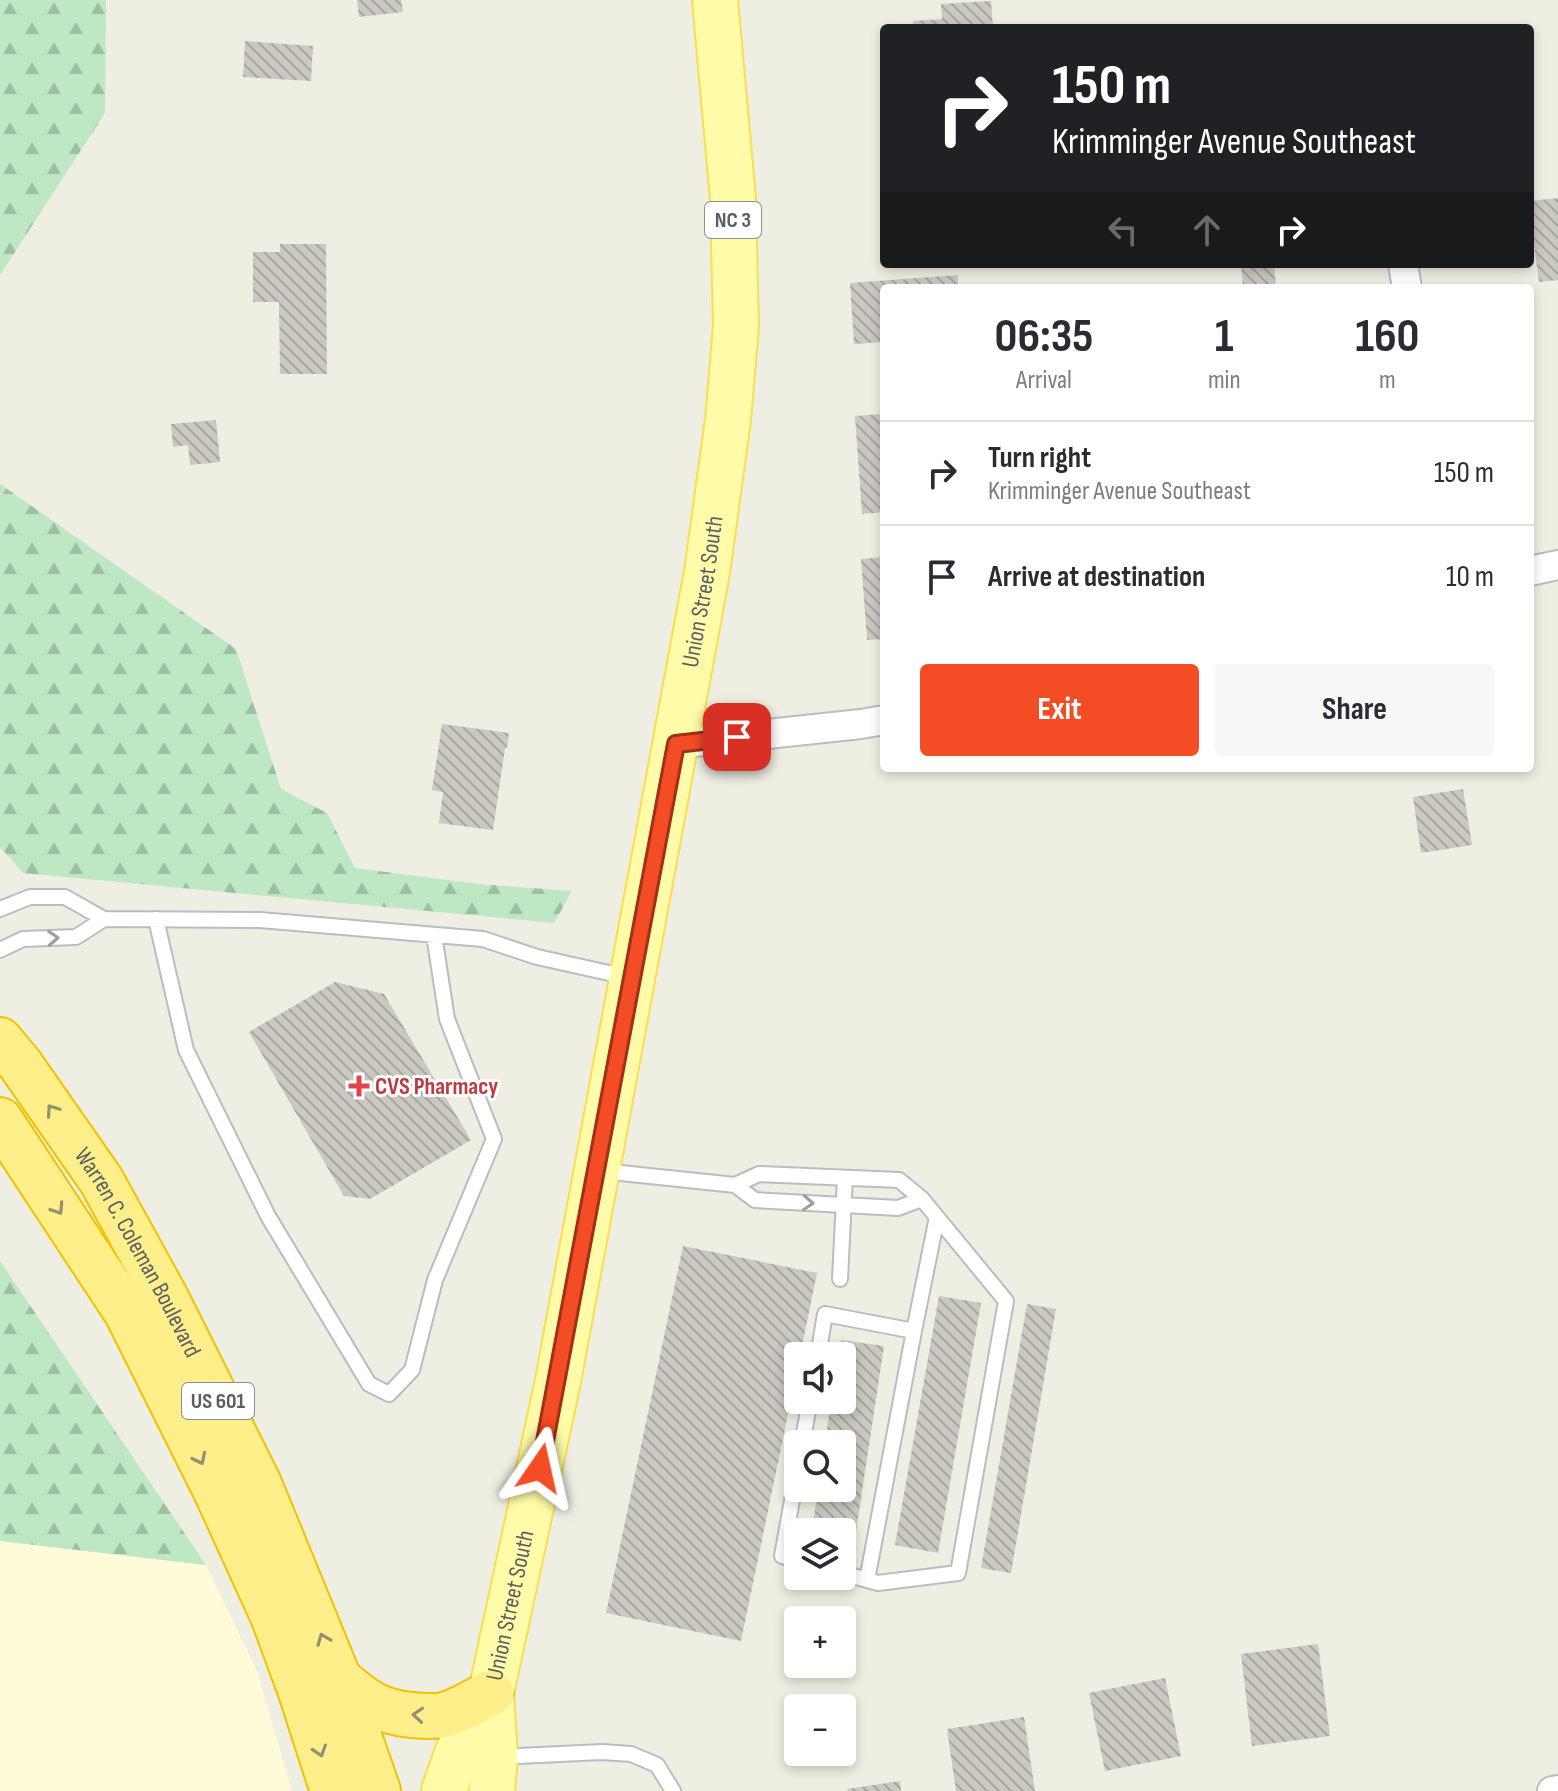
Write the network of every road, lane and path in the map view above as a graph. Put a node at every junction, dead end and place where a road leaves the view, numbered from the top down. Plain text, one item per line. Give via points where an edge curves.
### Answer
1 (715, 0) edge
2 (1558, 565) edge
3 (1534, 570) edge
4 (880, 721) edge
5 (676, 744) junction
6 (0, 909) edge
7 (104, 919) junction
8 (156, 919) junction
9 (434, 935) junction
10 (0, 950) edge
11 (632, 978) junction
12 (0, 1040) edge
13 (0, 1120) edge
14 (596, 1171) junction
15 (845, 1178) junction
16 (735, 1185) junction
17 (922, 1199) junction
18 (844, 1204) junction
19 (937, 1217) junction
20 (840, 1279) dead end
21 (914, 1331) junction
22 (820, 1342) edge
23 (856, 1577) edge
24 (867, 1580) junction
25 (339, 1679) junction
26 (491, 1693) junction
27 (493, 1774) edge
28 (333, 1791) edge
29 (378, 1791) edge
30 (444, 1791) edge
31 (673, 1791) edge

1 - 5 main road, Union Street South / NC 3 via 733,199 736,326 707,572
2 - 3 street
4 - 5 street
5 - 11 main road, Union Street South / NC 3
6 - 7 lane via 30,897 65,897
7 - 8 lane
10 -> 7 lane via 23,939 76,937
8 - 9 lane via 260,920
8 - 9 lane via 186,1050 268,1216 369,1384 389,1394 412,1370 435,1280 494,1139 447,1019
9 - 11 lane via 483,939
11 - 14 main road, Union Street South / NC 3
25 -> 12 highway, Warren C. Coleman Boulevard / US 601 via 259,1484 166,1298 101,1180
13 -> 28 highway, Warren C. Coleman Boulevard / US 601 via 127,1313 216,1491 273,1616
14 - 16 lane
14 - 26 main road, Union Street South / NC 3
15 - 16 lane via 759,1174
15 - 17 lane via 899,1180
15 - 18 lane
16 -> 18 lane via 755,1200
17 - 18 lane via 898,1208
17 - 19 lane
18 - 20 lane
19 - 21 lane
19 - 24 lane via 1006,1301 958,1573
21 - 22 lane via 825,1314
21 - 24 lane
23 - 24 lane
26 -> 25 highway via 447,1715 403,1714 362,1700
25 - 29 highway, Warren C. Coleman Boulevard / US 601
26 - 27 main road, Union Street South
26 - 30 main road, Union Street South / NC 3 via 458,1751
27 - 31 lane via 602,1752 631,1754 657,1765

